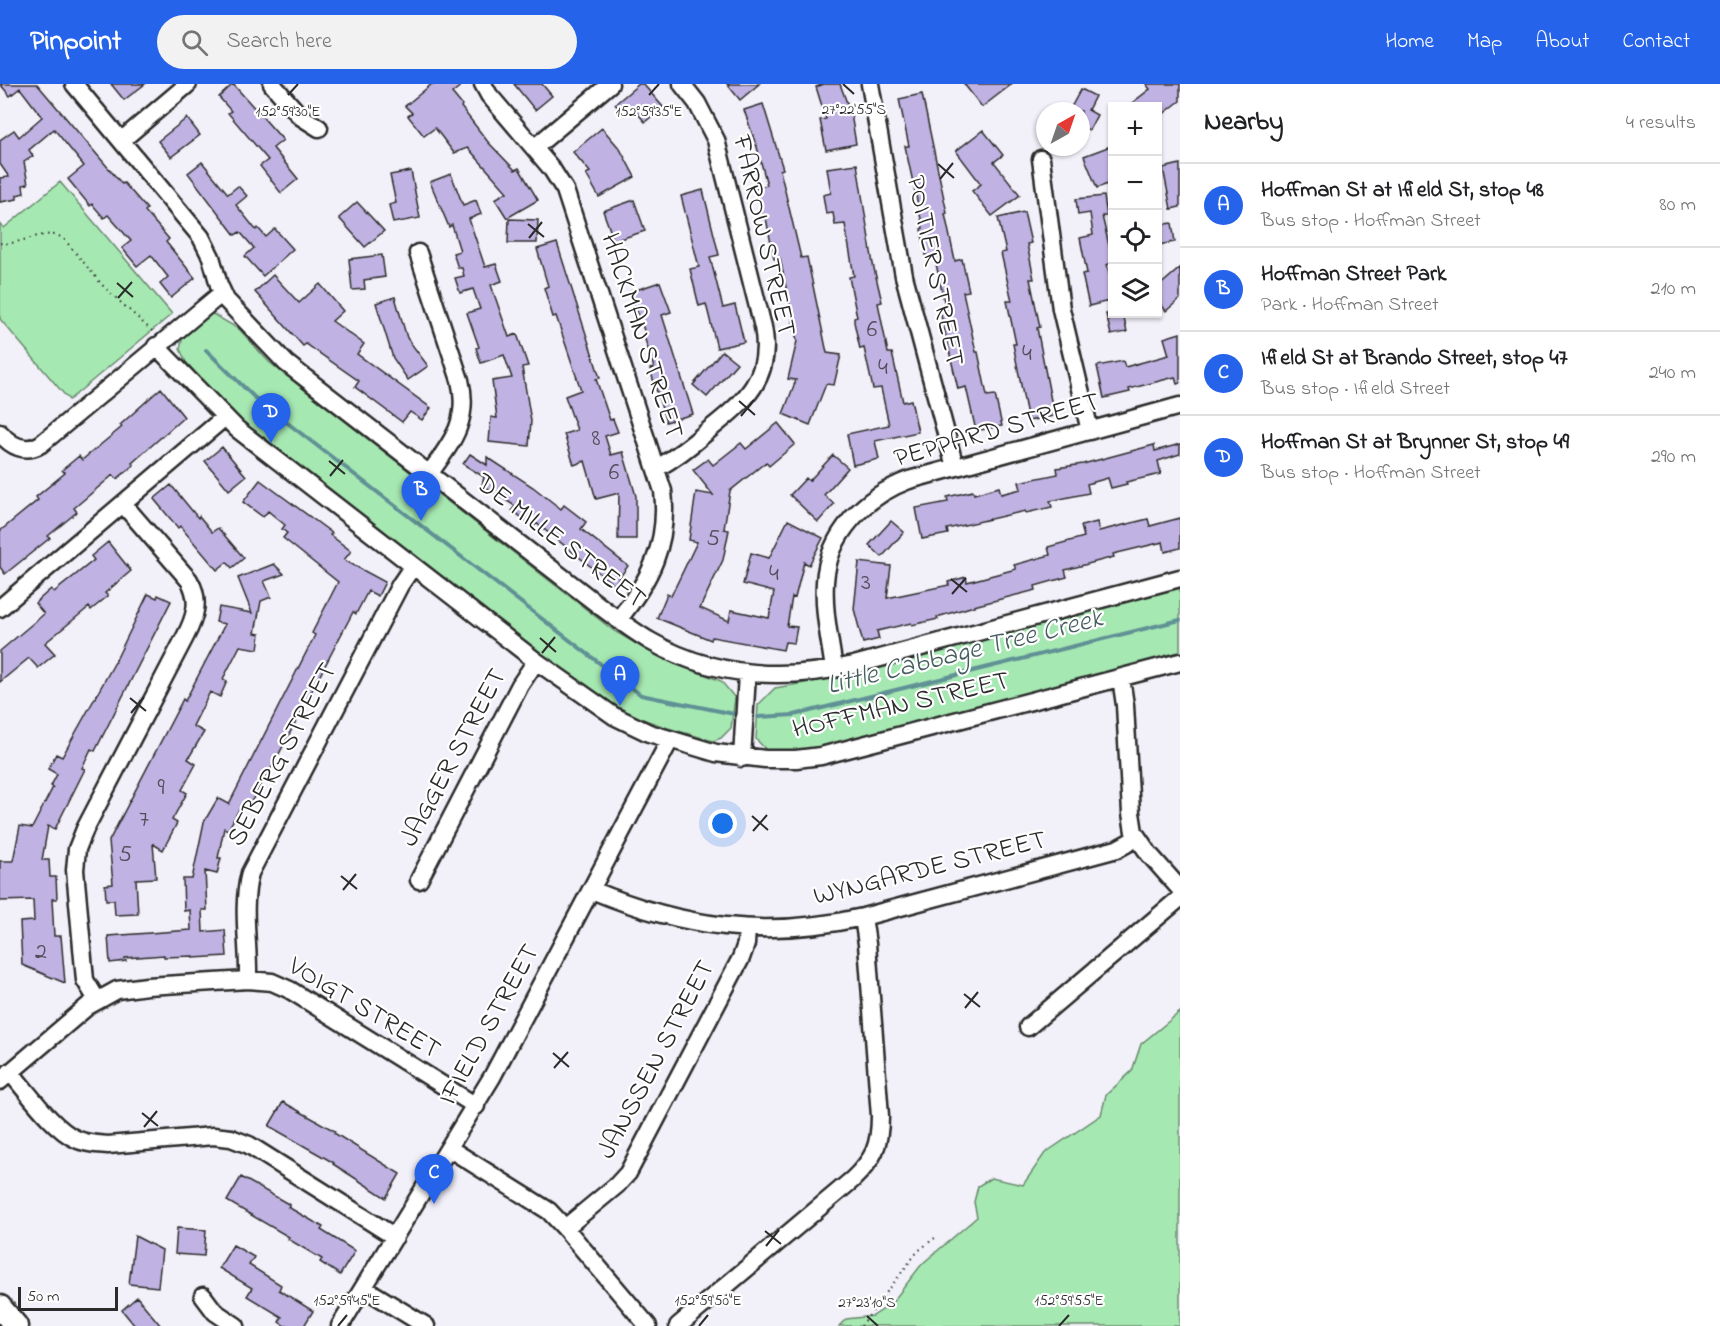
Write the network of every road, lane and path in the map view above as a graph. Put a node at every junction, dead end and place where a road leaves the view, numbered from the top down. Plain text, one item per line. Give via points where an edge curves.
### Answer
1 (74, 84) edge
2 (188, 84) edge
3 (272, 84) edge
4 (483, 84) edge
5 (610, 84) edge
6 (682, 84) edge
7 (870, 84) edge
8 (319, 128) dead end
9 (122, 140) junction
10 (534, 148) junction
11 (1041, 159) dead end
12 (0, 243) edge
13 (418, 253) dead end
14 (222, 293) junction
15 (156, 340) junction
16 (1180, 406) edge
17 (225, 417) junction
18 (1090, 431) junction
19 (0, 433) edge
20 (955, 467) junction
21 (657, 468) junction
22 (429, 474) junction
23 (123, 504) junction
24 (412, 566) junction
25 (1180, 578) edge
26 (0, 608) edge
27 (618, 620) junction
28 (536, 661) junction
29 (1180, 662) edge
30 (834, 669) junction
31 (747, 674) junction
32 (1121, 678) junction
33 (670, 740) junction
34 (742, 758) junction
35 (1137, 838) junction
36 (419, 880) dead end
37 (1180, 889) edge
38 (592, 890) junction
39 (1180, 898) edge
40 (863, 916) junction
41 (747, 928) junction
42 (248, 980) junction
43 (97, 1000) junction
44 (1028, 1027) dead end
45 (5, 1076) edge
46 (476, 1106) junction
47 (450, 1149) junction
48 (565, 1228) junction
49 (395, 1237) junction
50 (936, 1237) dead end
51 (364, 1288) junction
52 (203, 1296) dead end
53 (0, 1307) edge
54 (862, 1325) edge
55 (16, 1326) edge
56 (236, 1326) edge
57 (340, 1326) edge
58 (426, 1326) edge
59 (648, 1326) edge
60 (678, 1326) edge

1 - 9 street, DE MILLE STREET
2 - 9 street
3 - 8 street via 300,116
4 - 10 street, HACKMAN STREET
5 - 10 street
6 - 21 street, FARROW STREET via 716,140 766,348 764,367 746,399 681,454
7 - 20 street, POITIER STREET via 904,276
9 - 14 street, DE MILLE STREET via 201,237
10 - 21 street, HACKMAN STREET via 559,179 570,204
11 - 18 street via 1065,333
12 - 15 path via 58,234
13 - 22 street via 463,400 459,430
14 - 15 street
14 - 22 street, DE MILLE STREET via 286,363
15 - 17 street, HOFFMAN STREET
15 - 19 street via 36,447 18,447
16 - 18 street, PEPPARD STREET
17 - 23 street
17 - 24 street, HOFFMAN STREET
18 - 20 street, PEPPARD STREET
20 - 30 street, PEPPARD STREET via 882,492 851,519 836,541 825,580
21 - 27 street, HACKMAN STREET via 665,506 663,537 655,564
22 - 27 street, DE MILLE STREET
23 - 26 street
23 - 43 street via 189,580 196,609 189,630 77,849 75,870 85,980
24 - 28 street, HOFFMAN STREET
24 - 42 street, SEBERG STREET via 250,873 245,906
25 - 30 street, DE MILLE STREET
27 - 31 street, DE MILLE STREET via 672,652
28 - 33 street, HOFFMAN STREET via 614,716
28 - 36 street, JAGGER STREET
29 - 32 street, HOFFMAN STREET
30 - 31 street, DE MILLE STREET via 792,675
31 - 34 street
32 - 34 street, HOFFMAN STREET via 821,756
32 - 35 street via 1131,813
33 - 34 street, HOFFMAN STREET
33 - 38 street, IFIELD STREET
35 - 37 street
35 - 40 street, WYNGARDE STREET via 1117,849
38 - 41 street, WYNGARDE STREET via 666,916
38 - 46 street, IFIELD STREET
39 - 44 street
40 - 41 street, WYNGARDE STREET via 831,923
40 - 60 street via 880,1116 875,1153 852,1180
41 - 48 street, JANSSEN STREET via 741,958 628,1173
42 - 43 street, VOIGT STREET via 132,988
42 - 46 street, VOIGT STREET via 280,985
43 - 45 street, VOIGT STREET
45 - 49 street via 75,1139 108,1145 213,1136 231,1138 249,1145
46 - 47 street, IFIELD STREET
47 - 48 street via 539,1204
47 - 49 street, IFIELD STREET
48 - 59 street
49 - 51 street, IFIELD STREET
50 - 54 path via 918,1251
51 - 57 street, IFIELD STREET
51 - 58 street
52 - 56 street via 215,1312
53 - 55 main road

